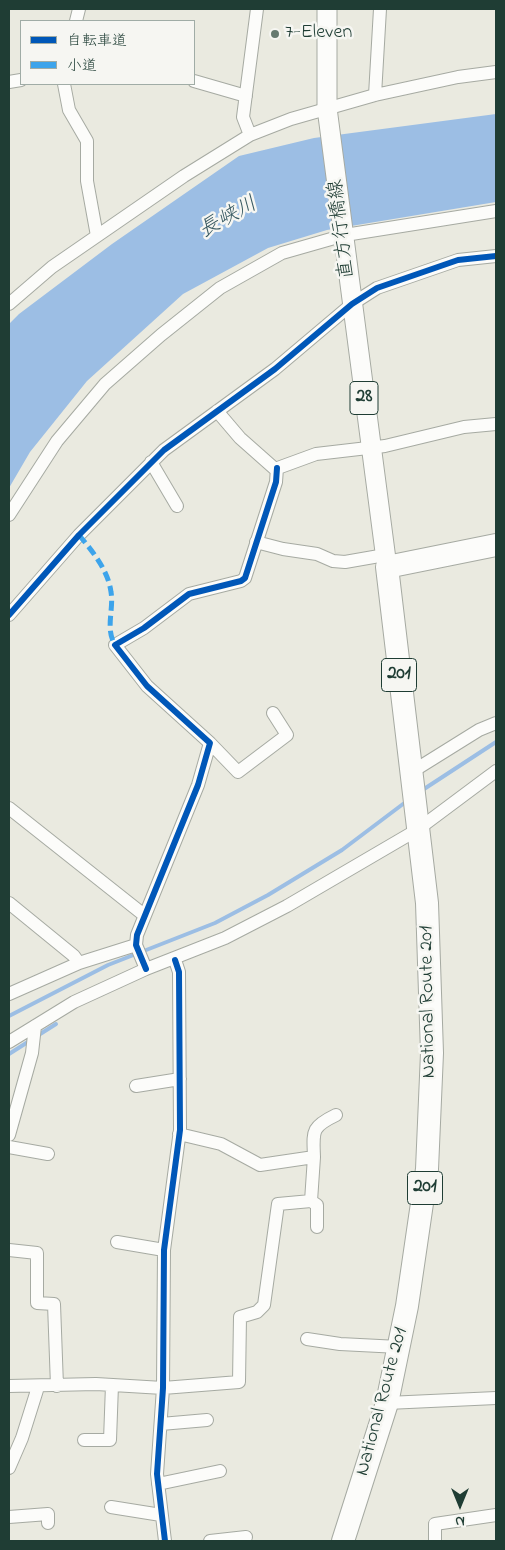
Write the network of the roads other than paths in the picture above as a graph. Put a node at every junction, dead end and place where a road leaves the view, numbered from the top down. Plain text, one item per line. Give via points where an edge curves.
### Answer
1 (257, 9) edge
2 (327, 9) edge
3 (380, 9) edge
4 (496, 72) edge
5 (195, 81) edge
6 (64, 85) edge
7 (375, 95) junction
8 (246, 96) junction
9 (329, 115) junction
10 (250, 135) junction
11 (496, 212) edge
12 (344, 232) junction
13 (97, 236) junction
14 (496, 256) edge
15 (9, 304) edge
16 (352, 304) junction
17 (217, 410) junction
18 (496, 424) edge
19 (371, 446) junction
20 (151, 462) junction
21 (277, 468) junction
22 (177, 506) dead end
23 (9, 515) edge
24 (256, 542) junction
25 (496, 545) edge
26 (386, 561) junction
27 (9, 615) edge
28 (273, 713) dead end
29 (496, 723) edge
30 (210, 743) junction
31 (496, 771) edge
32 (410, 778) junction
33 (9, 808) edge
34 (417, 827) junction
35 (9, 903) edge
36 (144, 915) junction
37 (136, 945) junction
38 (175, 960) junction
39 (78, 963) junction
40 (145, 966) junction
41 (10, 993) edge
42 (35, 1026) junction
43 (9, 1042) edge
44 (180, 1079) junction
45 (136, 1086) dead end
46 (336, 1115) dead end
47 (179, 1134) junction
48 (9, 1136) edge
49 (9, 1147) edge
50 (48, 1154) dead end
51 (314, 1157) junction
52 (312, 1201) junction
53 (317, 1227) dead end
54 (117, 1242) dead end
55 (9, 1250) edge
56 (164, 1250) junction
57 (307, 1339) dead end
58 (399, 1347) junction
59 (112, 1385) junction
60 (9, 1386) edge
61 (57, 1386) junction
62 (38, 1387) junction
63 (163, 1388) junction
64 (496, 1398) edge
65 (386, 1404) junction
66 (207, 1420) dead end
67 (161, 1424) junction
68 (84, 1440) dead end
69 (9, 1468) edge
70 (220, 1471) dead end
71 (158, 1484) junction
72 (111, 1507) dead end
73 (48, 1514) dead end
74 (161, 1514) junction
75 (496, 1515) edge
76 (9, 1517) edge
77 (246, 1537) dead end
78 (165, 1541) edge
79 (210, 1541) edge
80 (344, 1541) edge
81 (434, 1541) edge

1 - 8 street
2 - 9 main road, 直方行橋線 / 28
3 - 7 street
4 - 7 street
5 - 8 street
6 - 13 street via 68,110 87,141 87,181
7 - 9 street
8 - 10 street via 243,117
9 - 10 street via 291,119
9 - 12 main road, 直方行橋線 / 28
10 - 13 street
11 - 12 street
12 - 16 main road, 直方行橋線 / 28
12 - 23 street via 282,253 252,268 220,288 162,334 106,384 69,427
13 - 15 street via 52,267
14 - 16 street via 458,260 440,266 377,288
16 - 17 street via 275,369
16 - 19 main road, 直方行橋線 / 28
17 - 20 street
17 - 21 street via 240,438
18 - 19 street via 464,427 399,443
19 - 21 street via 308,455
19 - 26 main road, 直方行橋線 / 28
20 - 22 street
20 - 27 street via 79,535
21 - 24 street via 276,482
24 - 26 street via 317,554 333,561
24 - 30 street via 248,574 241,581 189,594 115,645 147,686
25 - 26 highway
26 - 32 highway, National Route 201 / 201
28 - 30 street via 287,735 238,772
29 - 32 street via 479,730
30 - 36 street via 198,785
31 - 34 street
32 - 34 highway, National Route 201 / 201
33 - 36 street
34 - 38 street via 287,906
34 - 58 highway, National Route 201 / 201 via 427,903 432,1053 427,1169
35 - 39 street via 74,956
36 - 37 street
37 - 39 street
37 - 40 street
38 - 40 street
38 - 44 street via 179,972
39 - 41 street
40 - 42 street
42 - 43 street
42 - 48 street via 32,1053
44 - 45 street
44 - 47 street
46 - 51 street via 318,1124 314,1132
47 - 51 street via 221,1144 260,1165
47 - 56 street
49 - 50 street
51 - 52 street
52 - 53 street via 316,1205
52 - 63 street via 278,1204 264,1306 257,1312 240,1317 239,1382
54 - 56 street
55 - 61 street via 36,1253 37,1303 54,1304
56 - 63 street
57 - 58 street
58 - 65 highway, National Route 201 / 201
59 - 61 street
59 - 63 street
59 - 68 street via 110,1440
60 - 62 street
61 - 62 street
62 - 69 street
63 - 67 street
64 - 65 street
65 - 80 highway, National Route 201 / 201
66 - 67 street
67 - 71 street
70 - 71 street
71 - 74 street
72 - 74 street
73 - 76 street
74 - 78 street
75 - 81 street via 435,1524
77 - 79 street

